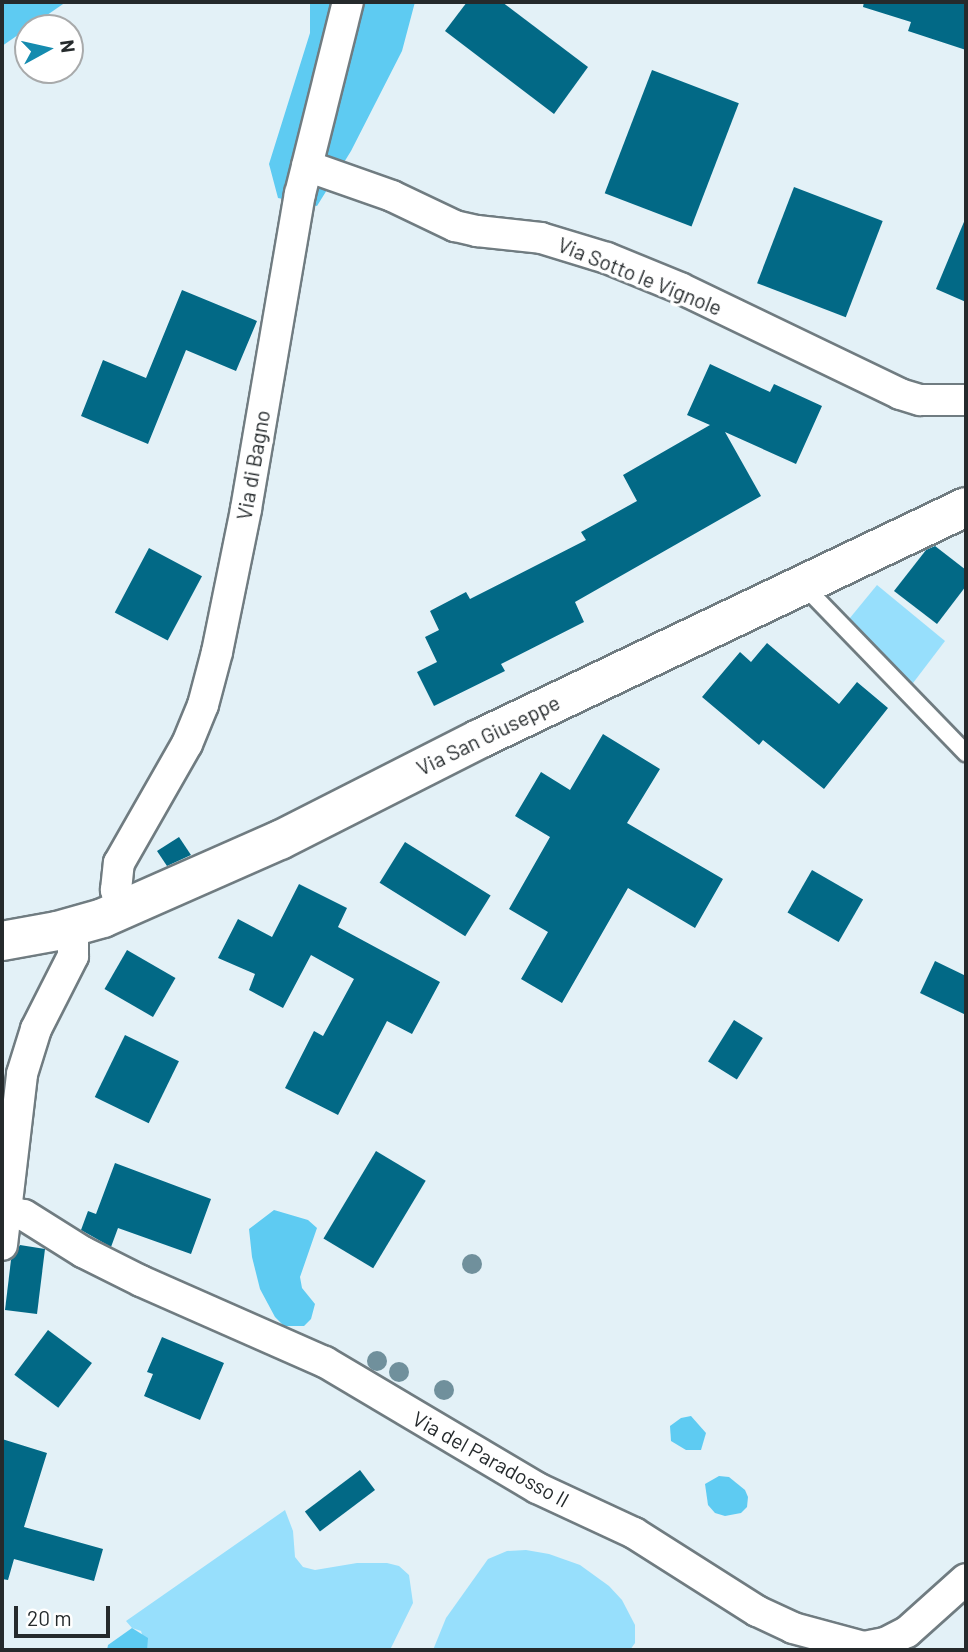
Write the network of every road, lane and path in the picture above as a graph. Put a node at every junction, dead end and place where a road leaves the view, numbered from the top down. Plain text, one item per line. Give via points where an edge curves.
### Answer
1 (348, 2) edge
2 (307, 166) junction
3 (966, 400) edge
4 (966, 507) edge
5 (802, 584) junction
6 (966, 753) edge
7 (122, 910) junction
8 (72, 927) junction
9 (2, 941) edge
10 (6, 1211) junction
11 (2, 1245) edge
12 (966, 1579) edge

1 - 2 street, Via di Bagno
2 - 3 street, Via Sotto le Vignole via 392,196 455,226 541,238 607,258 680,288 900,394 934,401
2 - 7 street, Via di Bagno via 217,652 187,744 119,863 117,890
4 - 5 main road, Via San Giuseppe
5 - 6 lane
5 - 7 main road, Via San Giuseppe via 280,840
7 - 8 main road, Via San Giuseppe
8 - 9 main road, Via San Giuseppe
8 - 10 street via 73,956 36,1030 22,1074
10 - 11 street
10 - 12 street, Via del Paradosso II via 23,1215 141,1280 325,1362 537,1488 634,1533 757,1611 793,1628 864,1647 885,1643 907,1632

